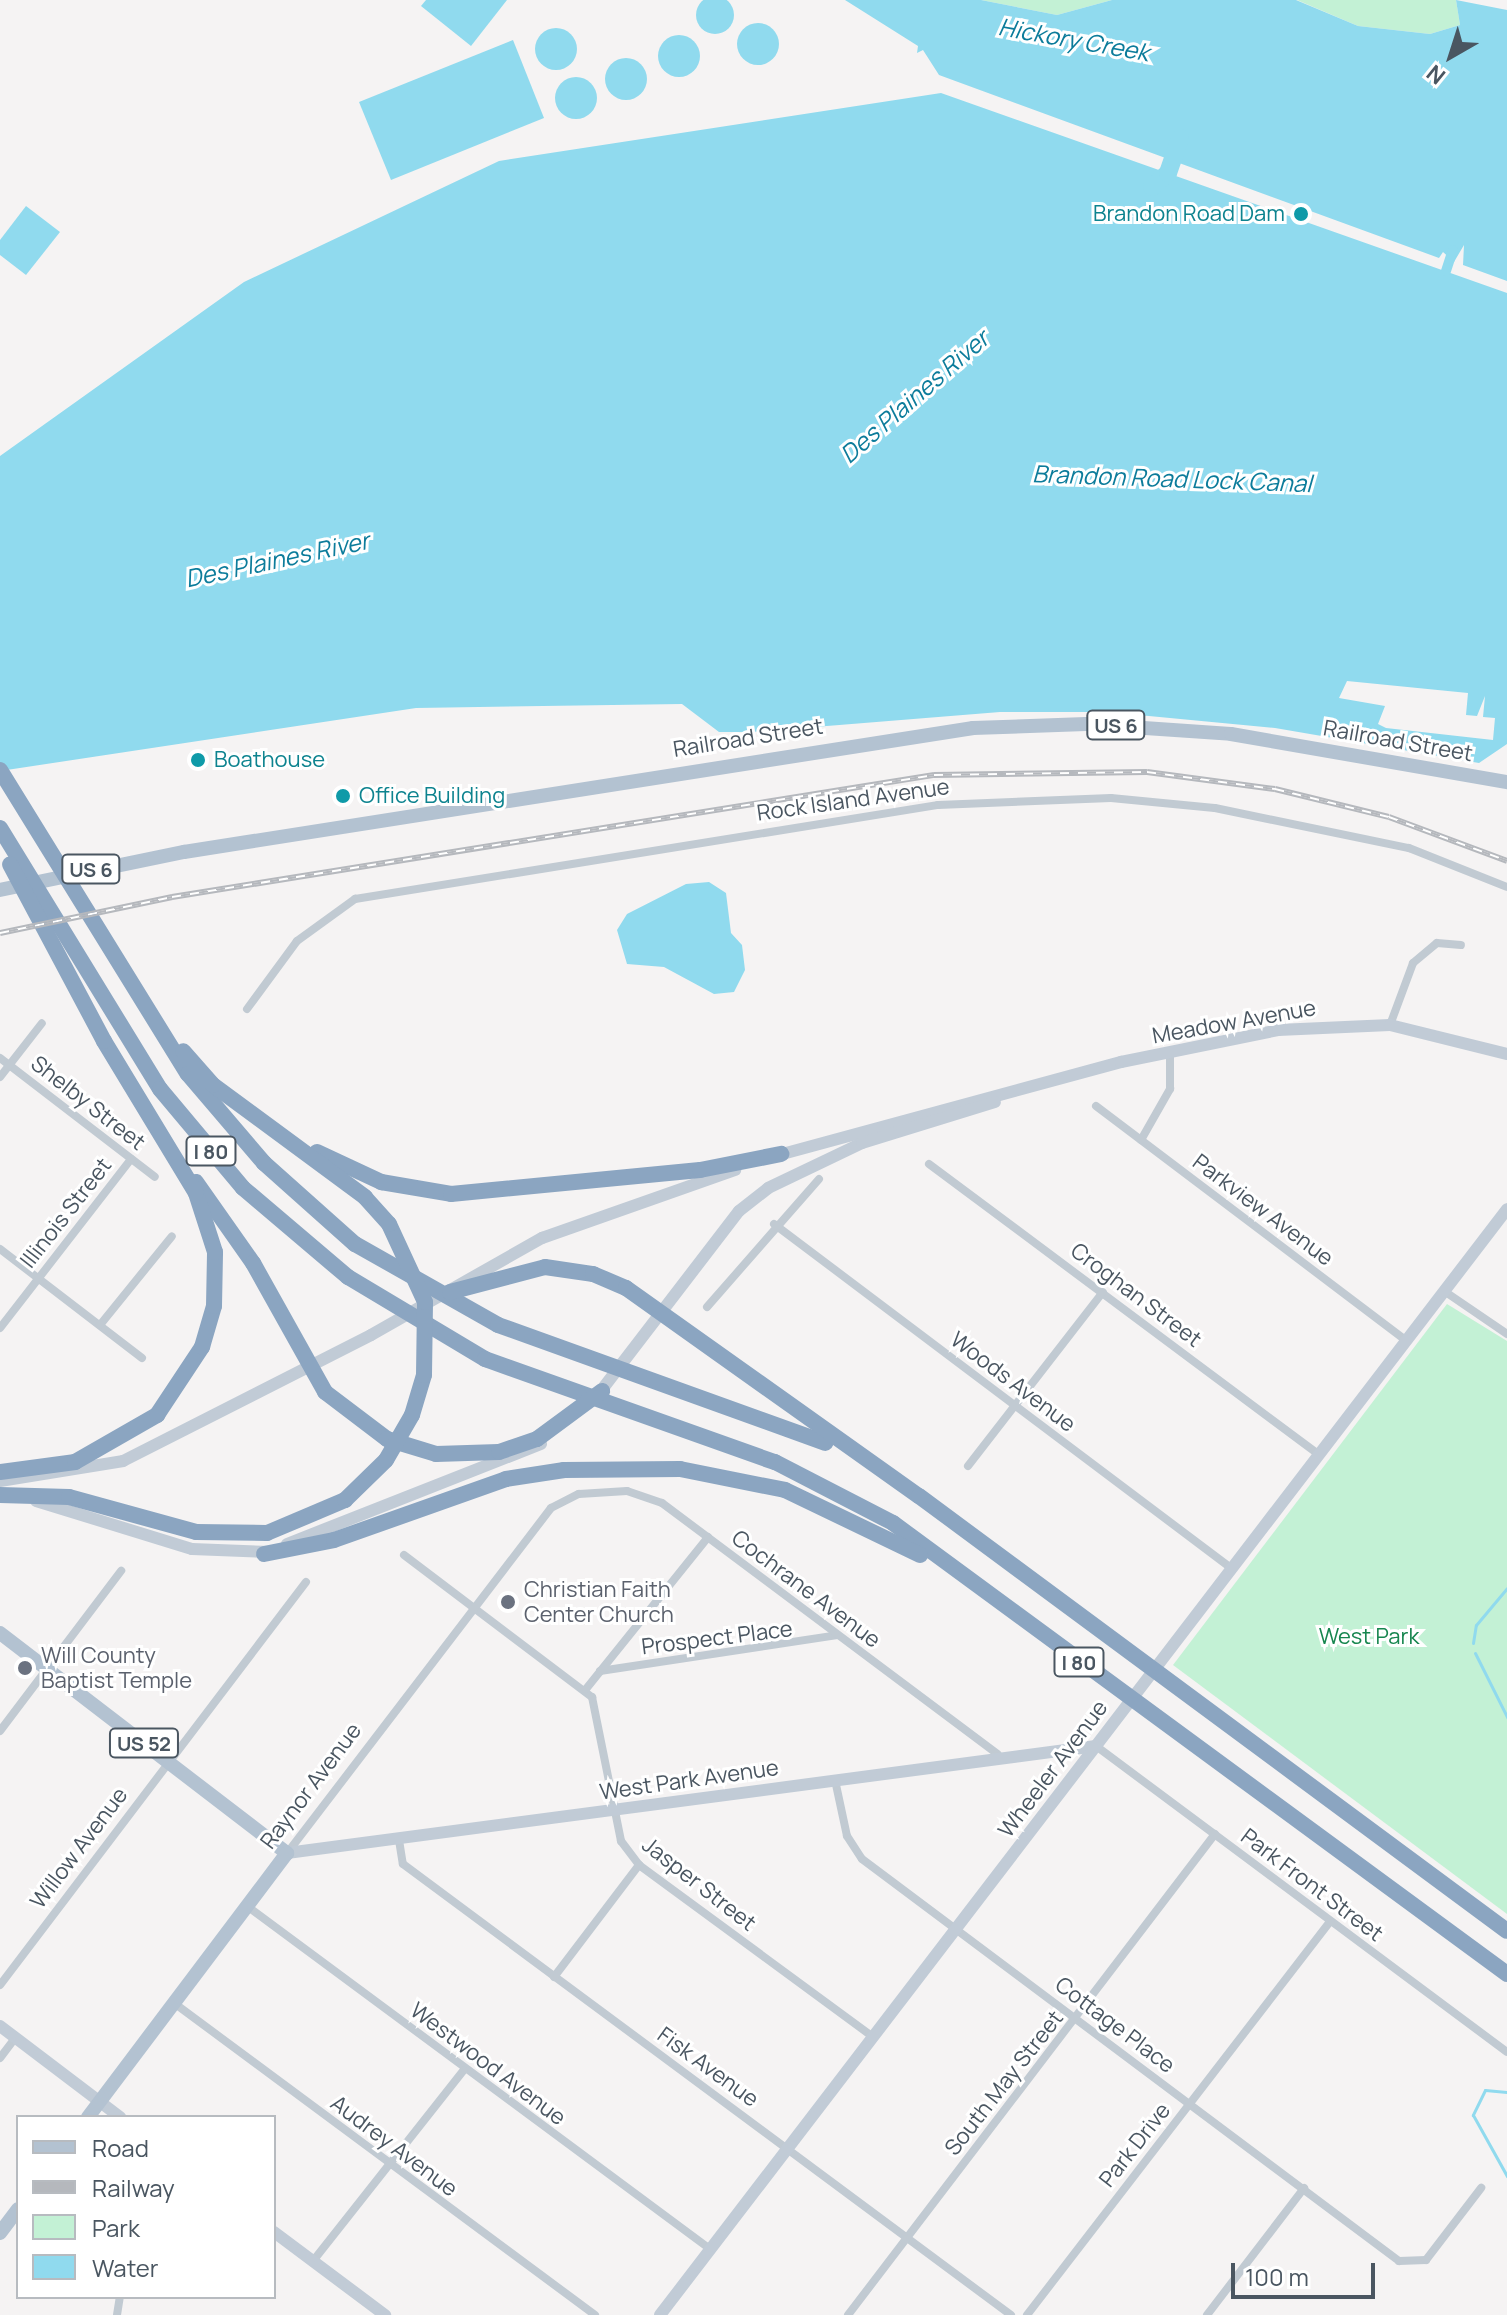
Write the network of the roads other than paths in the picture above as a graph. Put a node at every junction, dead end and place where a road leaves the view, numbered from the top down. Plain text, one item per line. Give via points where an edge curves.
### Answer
1 (0, 770) edge
2 (1507, 782) edge
3 (0, 828) edge
4 (0, 836) edge
5 (1507, 887) edge
6 (0, 890) edge
7 (1461, 945) dead end
8 (147, 1007) junction
9 (247, 1009) dead end
10 (42, 1023) dead end
11 (1390, 1025) junction
12 (1170, 1054) junction
13 (1507, 1054) edge
14 (0, 1058) edge
15 (9, 1065) junction
16 (0, 1077) edge
17 (1062, 1079) junction
18 (1096, 1106) dead end
19 (249, 1114) junction
20 (1141, 1140) junction
21 (781, 1154) junction
22 (131, 1159) junction
23 (929, 1164) dead end
24 (183, 1170) junction
25 (155, 1177) dead end
26 (819, 1179) dead end
27 (1507, 1209) edge
28 (774, 1224) junction
29 (172, 1236) dead end
30 (0, 1249) edge
31 (39, 1278) junction
32 (450, 1292) junction
33 (1103, 1292) junction
34 (1447, 1293) junction
35 (707, 1307) dead end
36 (100, 1325) junction
37 (0, 1328) edge
38 (1507, 1334) edge
39 (1408, 1342) junction
40 (142, 1358) dead end
41 (602, 1391) junction
42 (1015, 1406) junction
43 (852, 1453) junction
44 (1320, 1455) junction
45 (968, 1466) dead end
46 (0, 1472) edge
47 (0, 1481) edge
48 (579, 1494) joint
49 (0, 1495) edge
50 (708, 1537) junction
51 (264, 1554) junction
52 (404, 1555) dead end
53 (1231, 1568) junction
54 (121, 1571) dead end
55 (306, 1582) dead end
56 (474, 1608) junction
57 (1034, 1630) junction
58 (0, 1633) edge
59 (837, 1635) junction
60 (48, 1669) junction
61 (600, 1671) junction
62 (586, 1689) junction
63 (0, 1731) edge
64 (1096, 1746) junction
65 (998, 1754) junction
66 (167, 1761) junction
67 (835, 1780) junction
68 (616, 1811) junction
69 (1215, 1834) junction
70 (399, 1840) junction
71 (287, 1853) junction
72 (639, 1865) junction
73 (247, 1906) junction
74 (1330, 1921) junction
75 (956, 1927) junction
76 (1507, 1931) edge
77 (1507, 1974) edge
78 (554, 1977) junction
79 (0, 1985) edge
80 (174, 2003) junction
81 (1077, 2018) junction
82 (0, 2026) edge
83 (873, 2037) junction
84 (15, 2038) junction
85 (1507, 2052) edge
86 (0, 2058) edge
87 (464, 2070) junction
88 (99, 2102) junction
89 (1189, 2104) junction
90 (89, 2115) edge
91 (117, 2115) edge
92 (788, 2148) junction
93 (389, 2166) junction
94 (1304, 2188) junction
95 (1481, 2188) dead end
96 (16, 2212) edge
97 (0, 2233) edge
98 (276, 2233) edge
99 (909, 2237) junction
100 (710, 2249) junction
101 (313, 2261) junction
102 (385, 2315) edge
103 (595, 2315) edge
104 (660, 2315) edge
105 (848, 2315) edge
106 (1011, 2315) edge
107 (1027, 2315) edge
108 (1207, 2315) edge

1 - 8 highway, I 80
2 - 6 main road, Railroad Street / US 6 via 1231,734 1086,724 973,728 184,852
3 - 57 highway, I 80 via 160,1089 210,1150 291,1229 389,1305 448,1342 565,1391 775,1462 893,1523
4 - 24 highway via 59,959
5 - 9 street, Rock Island Avenue via 1409,848 1215,808 1111,798 952,803 355,899 297,941
7 - 11 street via 1437,943 1413,963
8 - 19 highway via 213,1085
8 - 43 highway, I 80 via 188,1074 264,1163 393,1271 464,1309 592,1363
10 - 15 street
11 - 12 street, Meadow Avenue via 1278,1030
11 - 13 street, Meadow Avenue
12 - 17 street, Meadow Avenue
12 - 20 street via 1170,1089
14 - 15 street, Shelby Street
15 - 16 street
15 - 22 street, Shelby Street
17 - 21 street
17 - 41 street via 862,1143 768,1188 739,1211
18 - 20 street, Parkview Avenue
19 - 21 highway via 381,1182 451,1194 700,1170
19 - 49 highway via 365,1197 410,1261 425,1302 426,1340 420,1392 403,1434 345,1500 267,1533 196,1532 69,1497
20 - 39 street, Parkview Avenue
21 - 32 street via 583,1219
22 - 25 street, Shelby Street
22 - 31 street, Illinois Street
23 - 33 street, Croghan Street
24 - 41 highway via 220,1210 318,1384 376,1434 423,1452 473,1455 518,1447
24 - 46 highway via 215,1252 214,1306 182,1384 157,1415 102,1452
26 - 28 street
27 - 34 street, Wheeler Avenue
28 - 35 street
28 - 42 street, Woods Avenue
29 - 36 street
30 - 31 street
31 - 36 street
31 - 37 street, Illinois Street
32 - 43 highway via 545,1267 593,1274 640,1298
32 - 47 street via 123,1461
33 - 42 street
33 - 44 street, Croghan Street
34 - 38 street
34 - 39 street, Wheeler Avenue
36 - 40 street
39 - 44 street, Wheeler Avenue
41 - 51 street via 538,1446
42 - 45 street
42 - 53 street, Woods Avenue
43 - 76 highway, I 80
44 - 53 street, Wheeler Avenue
48 - 50 street, Cochrane Avenue via 647,1495
48 - 56 street, Raynor Avenue via 551,1508
49 - 51 street via 68,1508 192,1549
50 - 59 street, Cochrane Avenue
50 - 61 street
51 - 57 highway via 334,1540 506,1479 680,1469 785,1490 847,1516
52 - 56 street
53 - 64 street, Wheeler Avenue
54 - 60 street
55 - 66 street, Willow Avenue
56 - 62 street
56 - 71 street, Raynor Avenue
57 - 77 highway, I 80
58 - 60 main road, US 52
59 - 61 street, Prospect Place
59 - 65 street, Cochrane Avenue
60 - 63 street
60 - 66 main road, US 52
61 - 62 street
62 - 68 street, Jasper Street
64 - 65 street, West Park Avenue
64 - 69 street, Park Front Street
64 - 75 street, Wheeler Avenue
65 - 67 street, West Park Avenue
66 - 71 main road, US 52
66 - 79 street, Willow Avenue
67 - 68 street, West Park Avenue
67 - 75 street, Cottage Place via 847,1836 862,1859
68 - 70 street, West Park Avenue
68 - 72 street, Jasper Street via 621,1841
69 - 74 street, Park Front Street
69 - 81 street, South May Street
70 - 71 street, West Park Avenue
70 - 78 street, Fisk Avenue via 403,1864
71 - 73 main road, Raynor Avenue
72 - 78 street
72 - 83 street, Jasper Street
73 - 80 main road, Raynor Avenue
73 - 87 street, Westwood Avenue
74 - 85 street, Park Front Street
74 - 89 street, Park Drive
75 - 81 street, Cottage Place
75 - 83 street, Wheeler Avenue
78 - 92 street, Fisk Avenue
80 - 88 main road, Raynor Avenue
80 - 93 street, Audrey Avenue
81 - 89 street, Cottage Place
81 - 99 street, South May Street
82 - 84 street
83 - 92 street, Wheeler Avenue
84 - 86 street
84 - 88 street
87 - 93 street
87 - 100 street, Westwood Avenue
88 - 90 main road, Raynor Avenue
88 - 91 street
89 - 94 street, Cottage Place
89 - 107 street, Park Drive
92 - 99 street, Fisk Avenue
92 - 100 street, Wheeler Avenue
93 - 101 street
93 - 103 street, Audrey Avenue
94 - 95 street, Cottage Place via 1399,2261 1416,2265
94 - 108 street
96 - 97 main road
98 - 101 street
99 - 105 street, South May Street
99 - 106 street, Fisk Avenue
100 - 104 street, Wheeler Avenue
101 - 102 street

